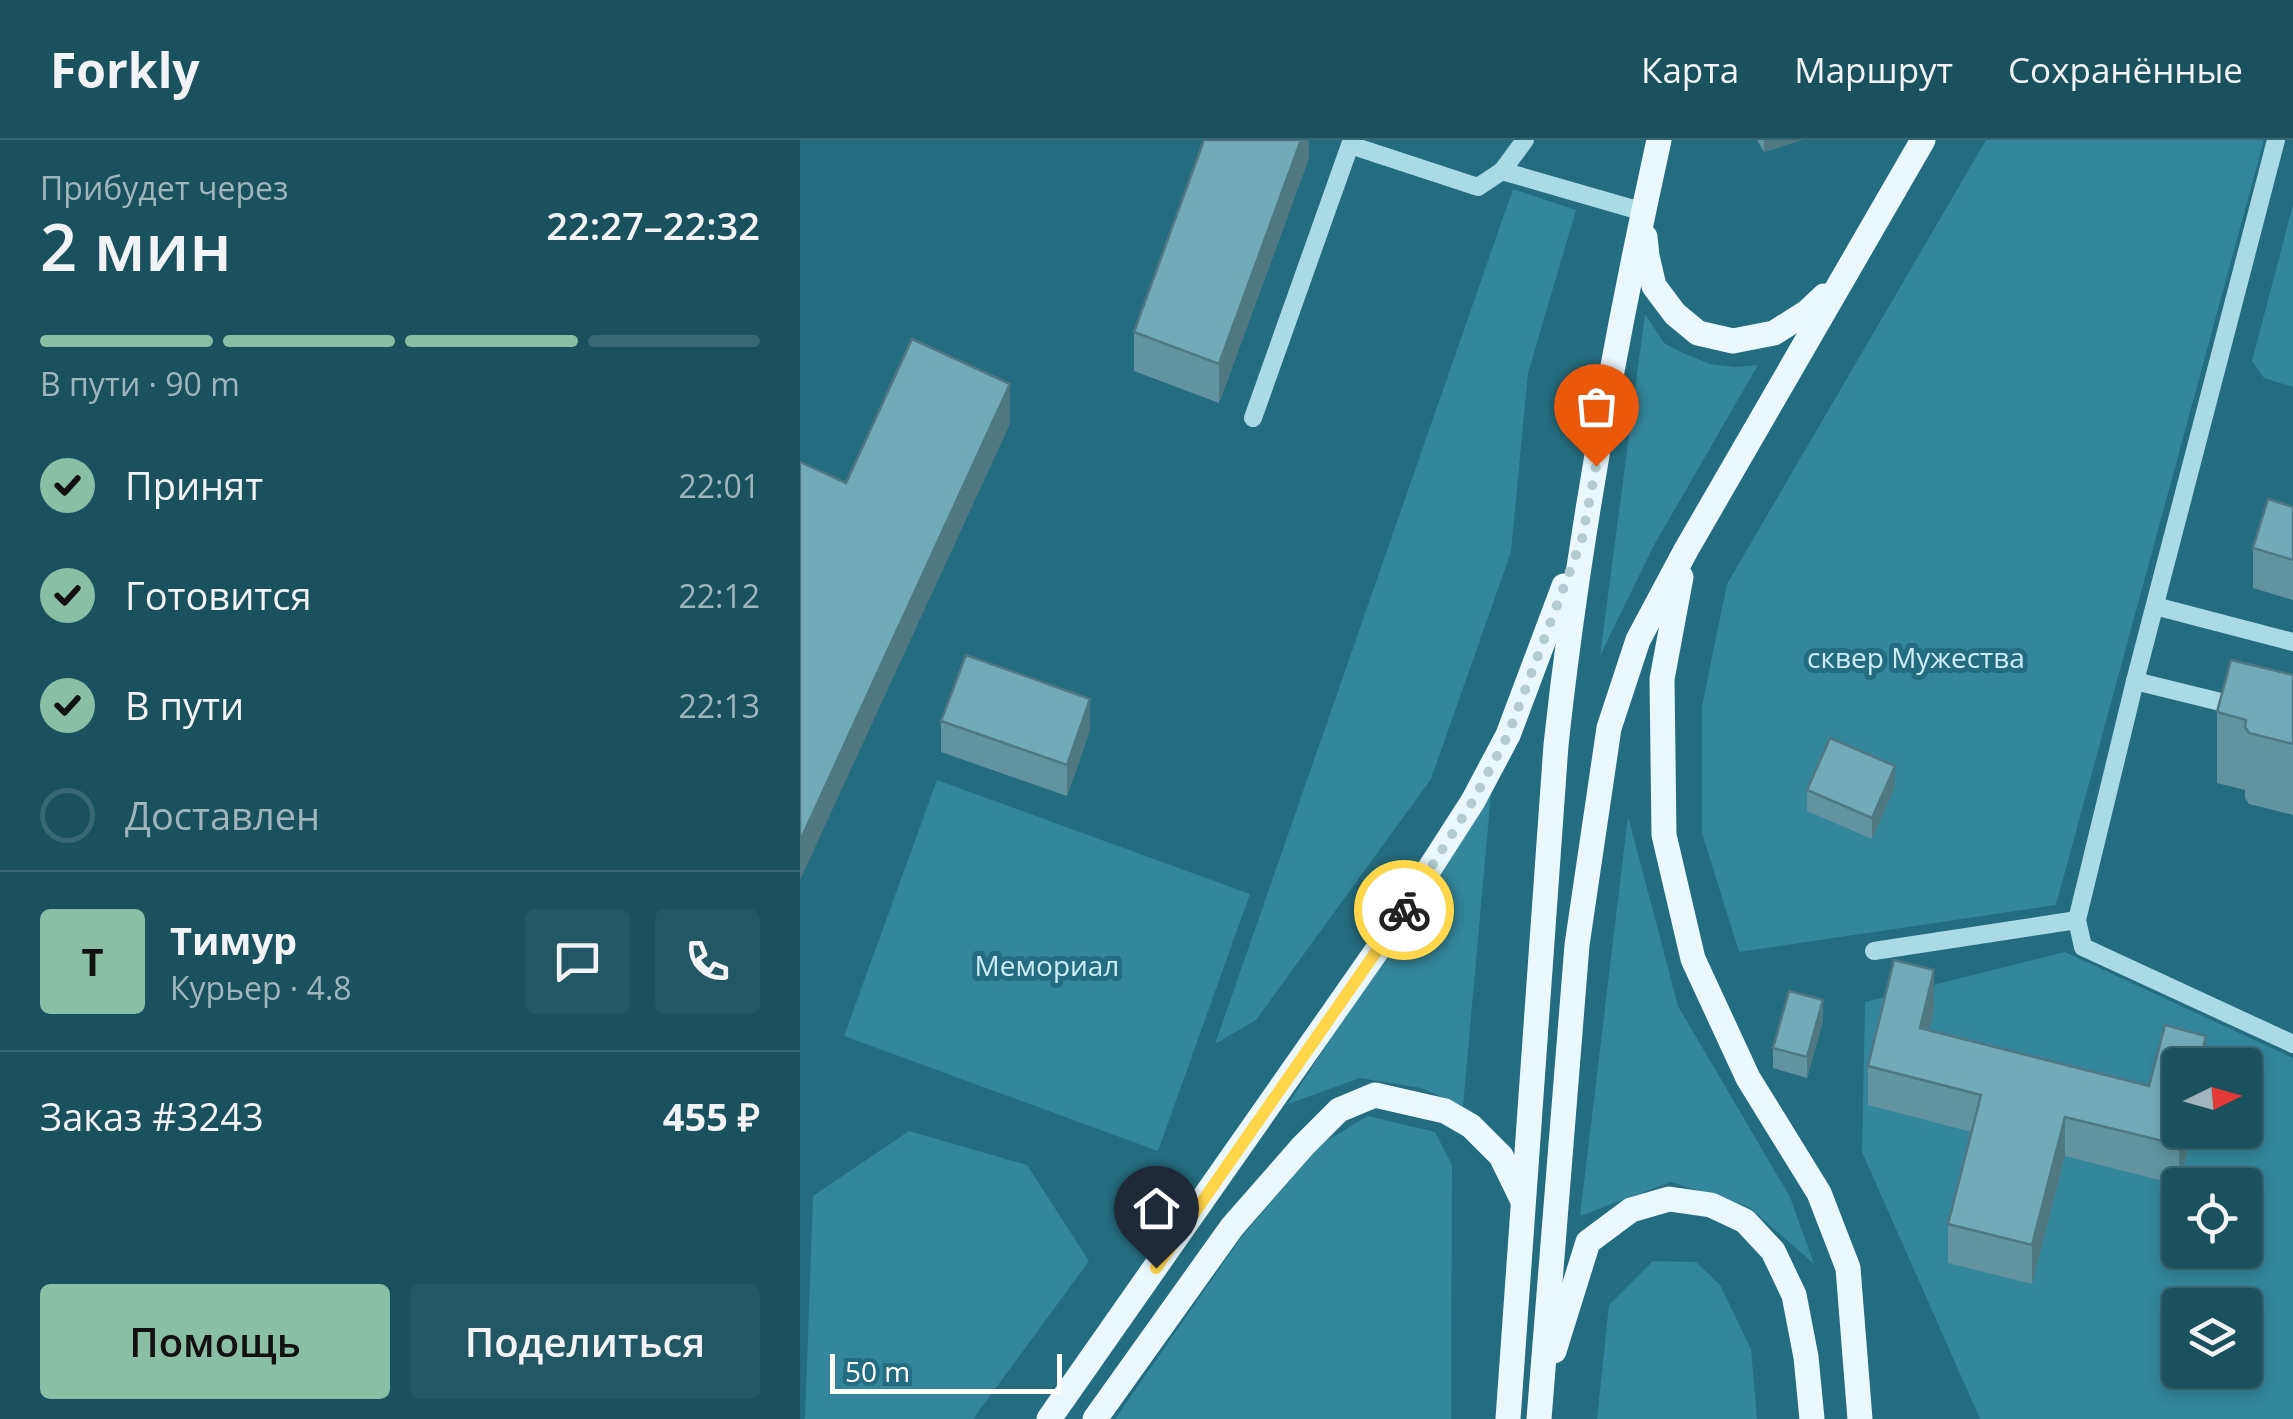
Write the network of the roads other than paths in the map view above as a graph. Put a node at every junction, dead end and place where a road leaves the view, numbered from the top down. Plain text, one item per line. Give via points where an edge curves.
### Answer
1 (1524, 140) edge
2 (1659, 140) edge
3 (1923, 140) edge
4 (2276, 140) edge
5 (1502, 171) junction
6 (1644, 212) junction
7 (1842, 280) junction
8 (1253, 418) dead end
9 (1582, 539) junction
10 (1686, 550) junction
11 (2154, 606) junction
12 (2293, 642) edge
13 (2135, 681) junction
14 (2258, 711) edge
15 (2077, 920) junction
16 (1874, 952) dead end
17 (2292, 1040) edge
18 (1522, 1200) junction
19 (1539, 1406) edge
20 (1049, 1419) edge
21 (1096, 1419) edge
22 (1508, 1419) edge
23 (1812, 1419) edge
24 (1860, 1419) edge

1 - 5 street
2 - 6 main road
3 - 7 main road
4 - 11 street
5 - 6 street
5 - 8 street via 1478,187 1350,145
6 - 7 main road via 1654,286 1698,333 1733,342 1774,333
6 - 9 main road
7 - 10 main road
9 - 18 main road via 1556,745
9 - 20 main road via 1508,735 1473,801 1378,949
10 - 19 main road via 1638,640 1608,728 1577,945
10 - 24 main road via 1662,679 1664,835 1694,959 1748,1078 1820,1193 1848,1268
11 - 12 street
11 - 13 street
13 - 14 street
13 - 15 street
15 - 16 street
15 - 17 street via 2082,947
18 - 21 main road via 1501,1156 1445,1111 1375,1095 1339,1110 1232,1227
18 - 22 main road
19 - 23 main road via 1588,1242 1631,1210 1670,1199 1711,1205 1745,1220 1773,1250 1794,1295

